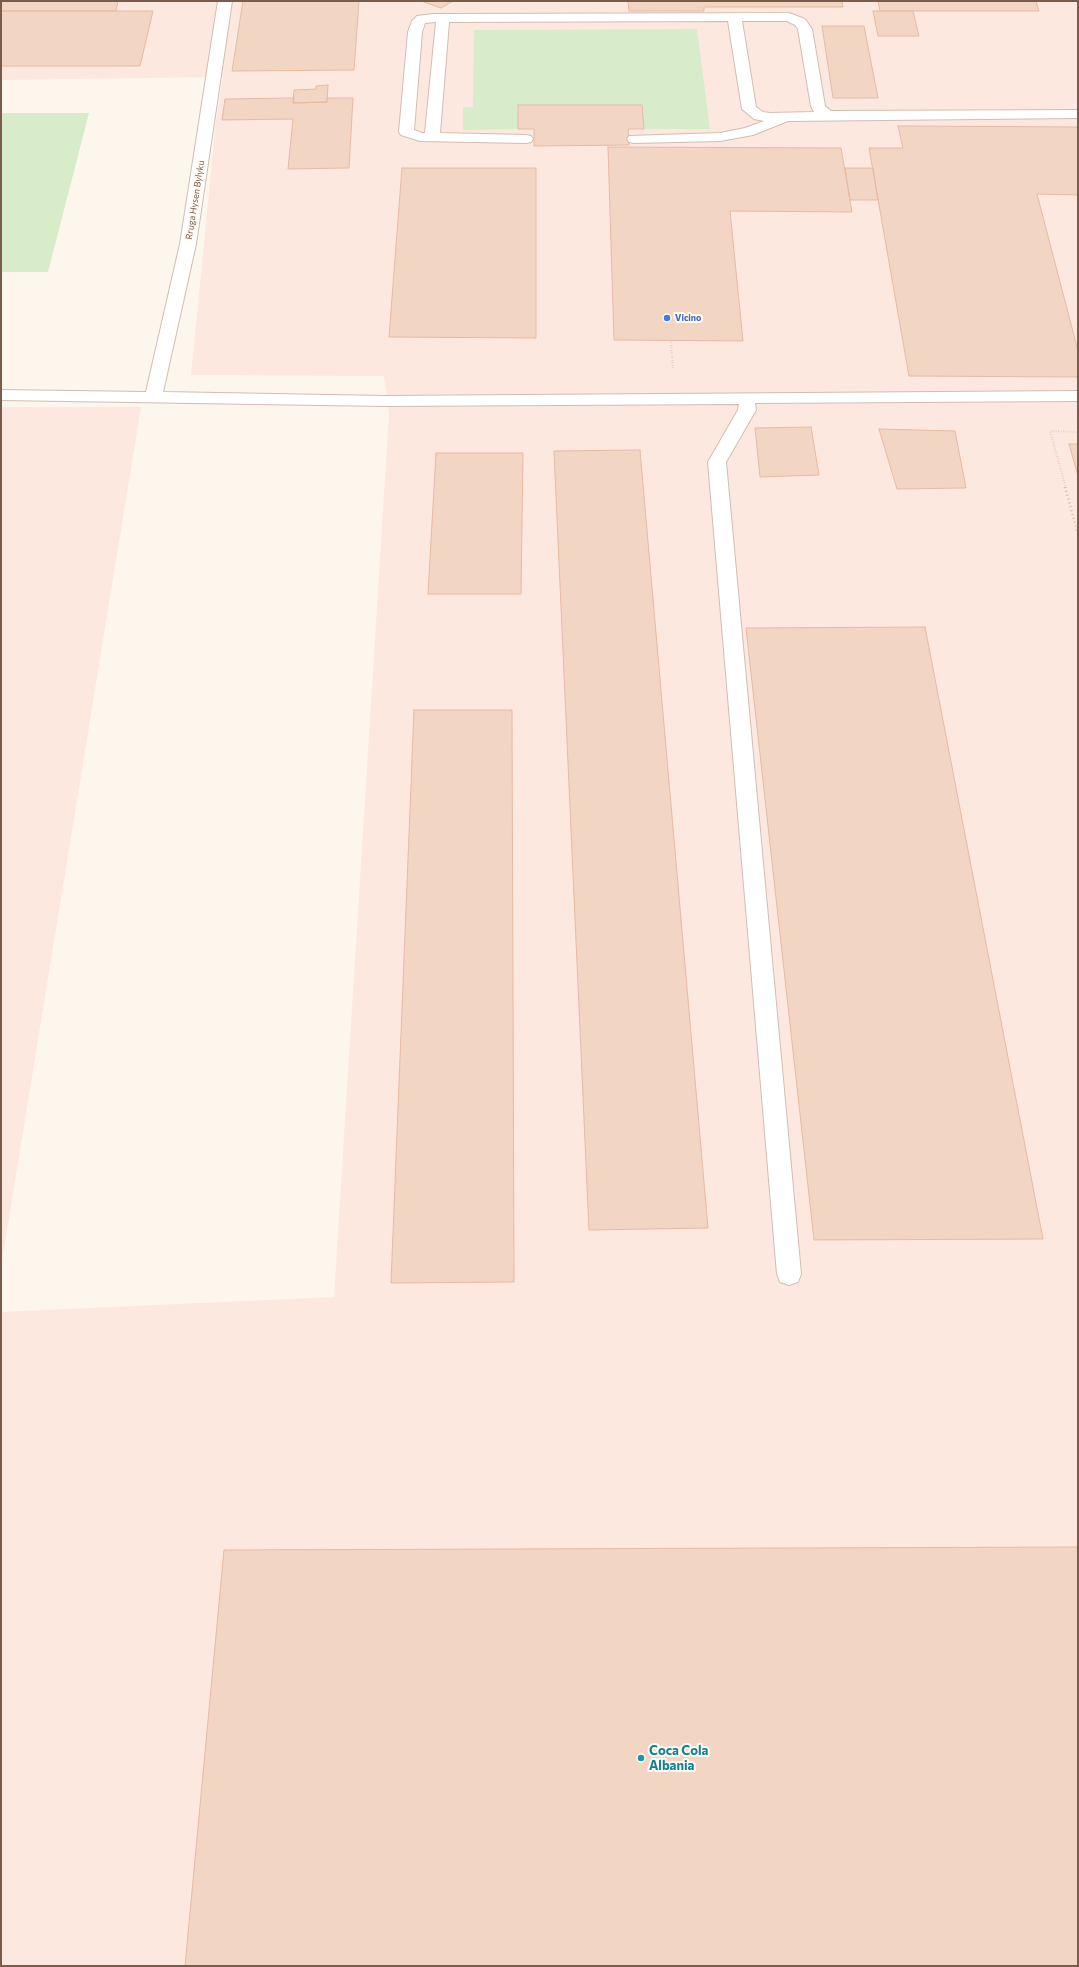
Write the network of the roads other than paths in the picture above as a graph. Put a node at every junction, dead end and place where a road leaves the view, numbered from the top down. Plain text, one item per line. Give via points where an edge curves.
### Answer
1 (225, 1) edge
2 (734, 17) junction
3 (443, 18) junction
4 (1078, 114) edge
5 (835, 116) junction
6 (787, 117) junction
7 (432, 137) junction
8 (526, 139) dead end
9 (634, 139) dead end
10 (1, 396) edge
11 (154, 396) junction
12 (1078, 396) edge
13 (747, 398) junction
14 (789, 1274) dead end

1 - 11 street, Rruga Hysen Bylyku via 188,244
2 - 3 street
2 - 5 street via 789,17 803,25 818,106 826,114
2 - 6 street via 749,109 759,116
3 - 7 street
3 - 7 street via 422,19 415,32 406,132 414,136
4 - 5 street
5 - 6 street
6 - 9 street via 748,132 720,137
7 - 8 street
10 - 11 street
11 - 13 street via 384,401
12 - 13 street
13 - 14 street via 747,410 717,462

